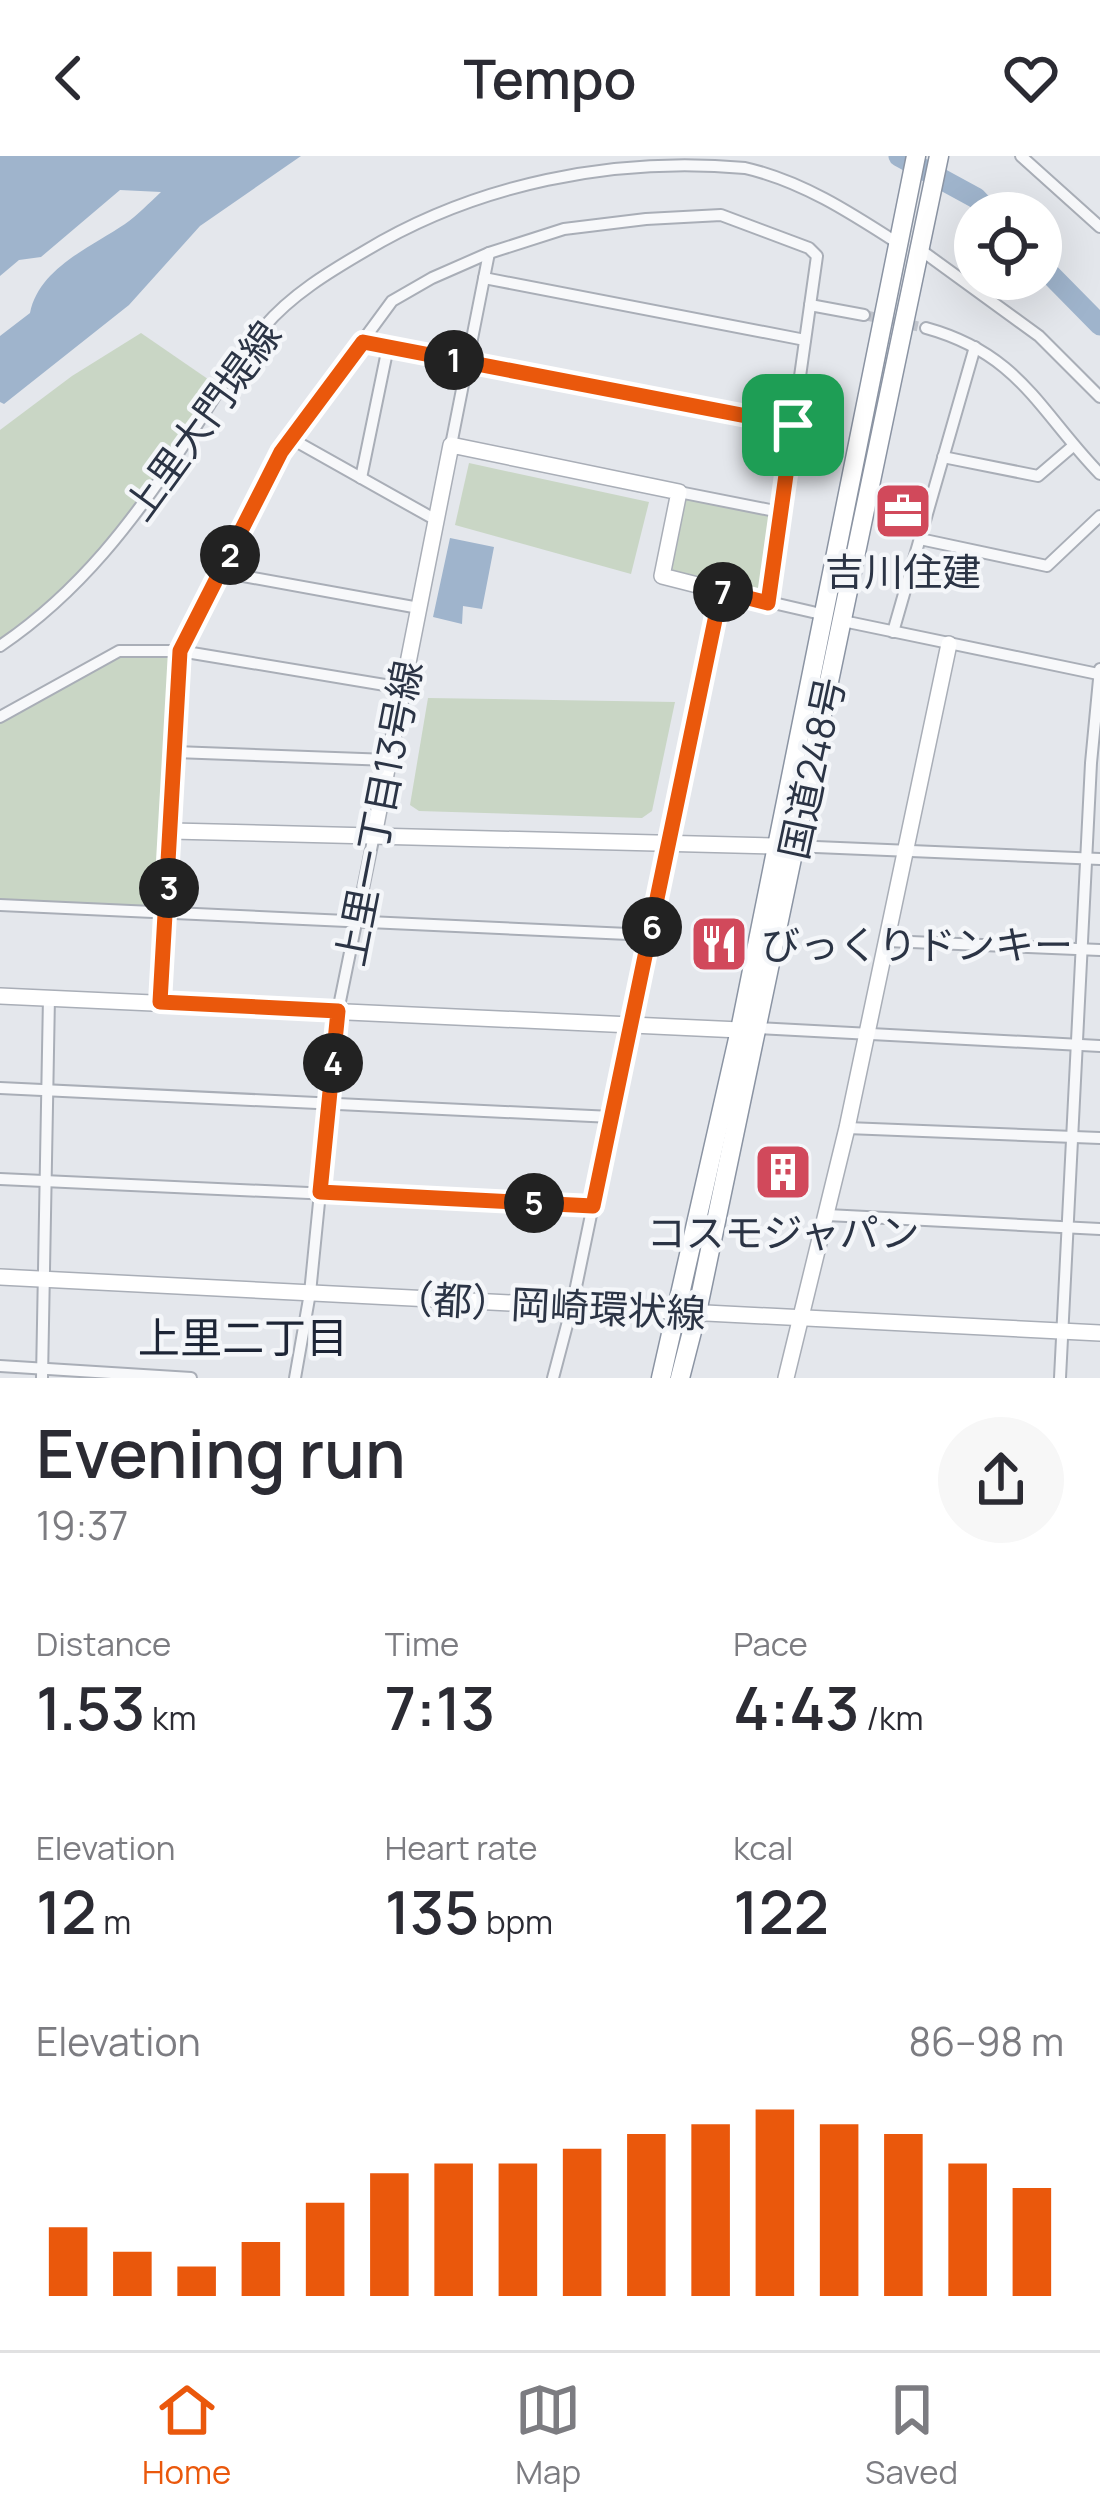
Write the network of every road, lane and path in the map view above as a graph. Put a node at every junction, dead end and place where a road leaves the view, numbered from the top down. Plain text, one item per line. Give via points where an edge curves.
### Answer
1 (916, 156) edge
2 (938, 156) edge
3 (1021, 156) edge
4 (915, 216) junction
5 (1100, 227) edge
6 (908, 246) junction
7 (489, 253) junction
8 (484, 278) junction
9 (810, 304) junction
10 (865, 315) tunnel mouth
11 (926, 328) tunnel mouth
12 (805, 340) junction
13 (363, 342) junction
14 (388, 347) junction
15 (975, 347) junction
16 (467, 362) junction
17 (1100, 397) edge
18 (793, 425) junction
19 (290, 438) junction
20 (451, 445) junction
21 (1072, 446) junction
22 (943, 457) junction
23 (1100, 474) edge
24 (361, 478) junction
25 (679, 492) junction
26 (780, 512) junction
27 (1100, 516) edge
28 (436, 520) junction
29 (920, 539) junction
30 (221, 572) junction
31 (721, 591) junction
32 (768, 603) junction
33 (419, 608) junction
34 (821, 614) junction
35 (843, 621) junction
36 (893, 632) junction
37 (949, 644) junction
38 (0, 646) edge
39 (180, 651) junction
40 (1099, 673) edge
41 (403, 688) junction
42 (0, 717) edge
43 (175, 752) junction
44 (388, 760) junction
45 (1096, 763) edge
46 (172, 831) junction
47 (374, 835) junction
48 (669, 842) junction
49 (785, 846) junction
50 (905, 849) junction
51 (1093, 858) edge
52 (0, 905) edge
53 (168, 913) junction
54 (355, 922) junction
55 (650, 935) junction
56 (887, 941) junction
57 (1082, 950) junction
58 (1100, 950) edge
59 (0, 996) edge
60 (49, 998) junction
61 (160, 1002) junction
62 (338, 1011) junction
63 (631, 1025) junction
64 (748, 1029) junction
65 (867, 1034) junction
66 (1076, 1045) junction
67 (1100, 1046) edge
68 (0, 1088) edge
69 (47, 1090) junction
70 (328, 1103) junction
71 (613, 1117) junction
72 (847, 1128) junction
73 (1072, 1137) junction
74 (1100, 1138) edge
75 (0, 1179) edge
76 (45, 1180) junction
77 (320, 1192) junction
78 (593, 1206) junction
79 (827, 1215) junction
80 (1067, 1227) junction
81 (1100, 1229) edge
82 (0, 1277) edge
83 (43, 1280) junction
84 (310, 1293) junction
85 (572, 1306) junction
86 (688, 1312) junction
87 (803, 1318) junction
88 (1063, 1331) junction
89 (1100, 1333) edge
90 (0, 1366) edge
91 (42, 1373) edge
92 (191, 1378) edge
93 (295, 1378) edge
94 (553, 1378) edge
95 (661, 1378) edge
96 (680, 1378) edge
97 (786, 1378) edge
98 (1060, 1378) edge

1 - 4 highway, 国道248号
2 - 4 highway, 国道248号
3 - 5 street
4 - 6 highway, 国道248号
6 - 17 street, 上里大門堤線 via 1039,335
6 - 34 highway, 国道248号
6 - 35 highway, 国道248号
6 - 38 street, 上里大門堤線 via 832,201 716,162 565,166 449,205 285,306 226,378 118,539 58,604
7 - 8 street, 上里一丁目13号線
7 - 9 street via 563,229 721,215 817,256
7 - 13 street via 392,301
8 - 12 street
8 - 16 street, 上里一丁目13号線
9 - 10 street
9 - 12 street
11 - 15 street
12 - 18 street
13 - 14 street
13 - 19 street
14 - 16 street
14 - 24 street
15 - 21 street via 1014,372
15 - 22 street
16 - 18 street
16 - 20 street, 上里一丁目13号線
18 - 26 street
19 - 24 street
19 - 30 street
20 - 25 street
20 - 28 street, 上里一丁目13号線
21 - 22 street via 1038,476
21 - 23 street
22 - 29 street
24 - 28 street
25 - 26 street
25 - 31 street via 662,576
26 - 32 street
27 - 29 street via 1047,566
28 - 33 street, 上里一丁目13号線
29 - 36 street
30 - 33 street
30 - 39 street
31 - 32 street
31 - 48 street
32 - 34 street
33 - 41 street, 上里一丁目13号線
34 - 49 highway, 国道248号
35 - 36 street
35 - 49 highway, 国道248号
36 - 37 street
37 - 40 street
37 - 50 street
39 - 41 street
39 - 42 street via 119,651
39 - 43 street
40 - 45 street
41 - 44 street, 上里一丁目13号線
43 - 44 street
43 - 46 street
44 - 47 street, 上里一丁目13号線
45 - 51 street
46 - 47 street
46 - 53 street
47 - 48 street
47 - 54 street, 上里一丁目13号線
48 - 49 street
48 - 55 street
49 - 50 street
49 - 64 highway, 国道248号
50 - 51 street
50 - 56 street
51 - 57 street
52 - 53 street
53 - 54 street
53 - 61 street
54 - 55 street
54 - 62 street, 上里一丁目13号線
55 - 63 street
56 - 57 street
56 - 65 street
57 - 58 street
57 - 66 street
59 - 60 street
60 - 61 street
60 - 69 street
61 - 62 street
62 - 63 street
62 - 70 street, 上里一丁目13号線
63 - 64 street
63 - 71 street
64 - 65 street
64 - 86 highway, 国道248号
65 - 66 street
65 - 72 street
66 - 67 street
66 - 73 street
68 - 69 street
69 - 70 street
69 - 76 street
70 - 71 street
70 - 77 street, 上里一丁目13号線
71 - 78 street
72 - 73 street
72 - 79 street
73 - 74 street
73 - 80 street
75 - 76 street
76 - 77 street
76 - 83 street
77 - 78 street
77 - 84 street, 上里一丁目13号線
78 - 85 street
79 - 80 street
79 - 87 street
80 - 81 street
80 - 88 street
82 - 83 street, （都）岡崎環状線
83 - 84 street, （都）岡崎環状線
83 - 91 street
84 - 85 street, （都）岡崎環状線
84 - 93 street, 上里一丁目13号線
85 - 86 street, （都）岡崎環状線
85 - 94 street
86 - 87 street, （都）岡崎環状線
86 - 95 highway, 国道248号
86 - 96 highway, 国道248号
87 - 88 street, （都）岡崎環状線
87 - 97 street
88 - 89 street, （都）岡崎環状線
88 - 98 street
90 - 91 street
91 - 92 street

